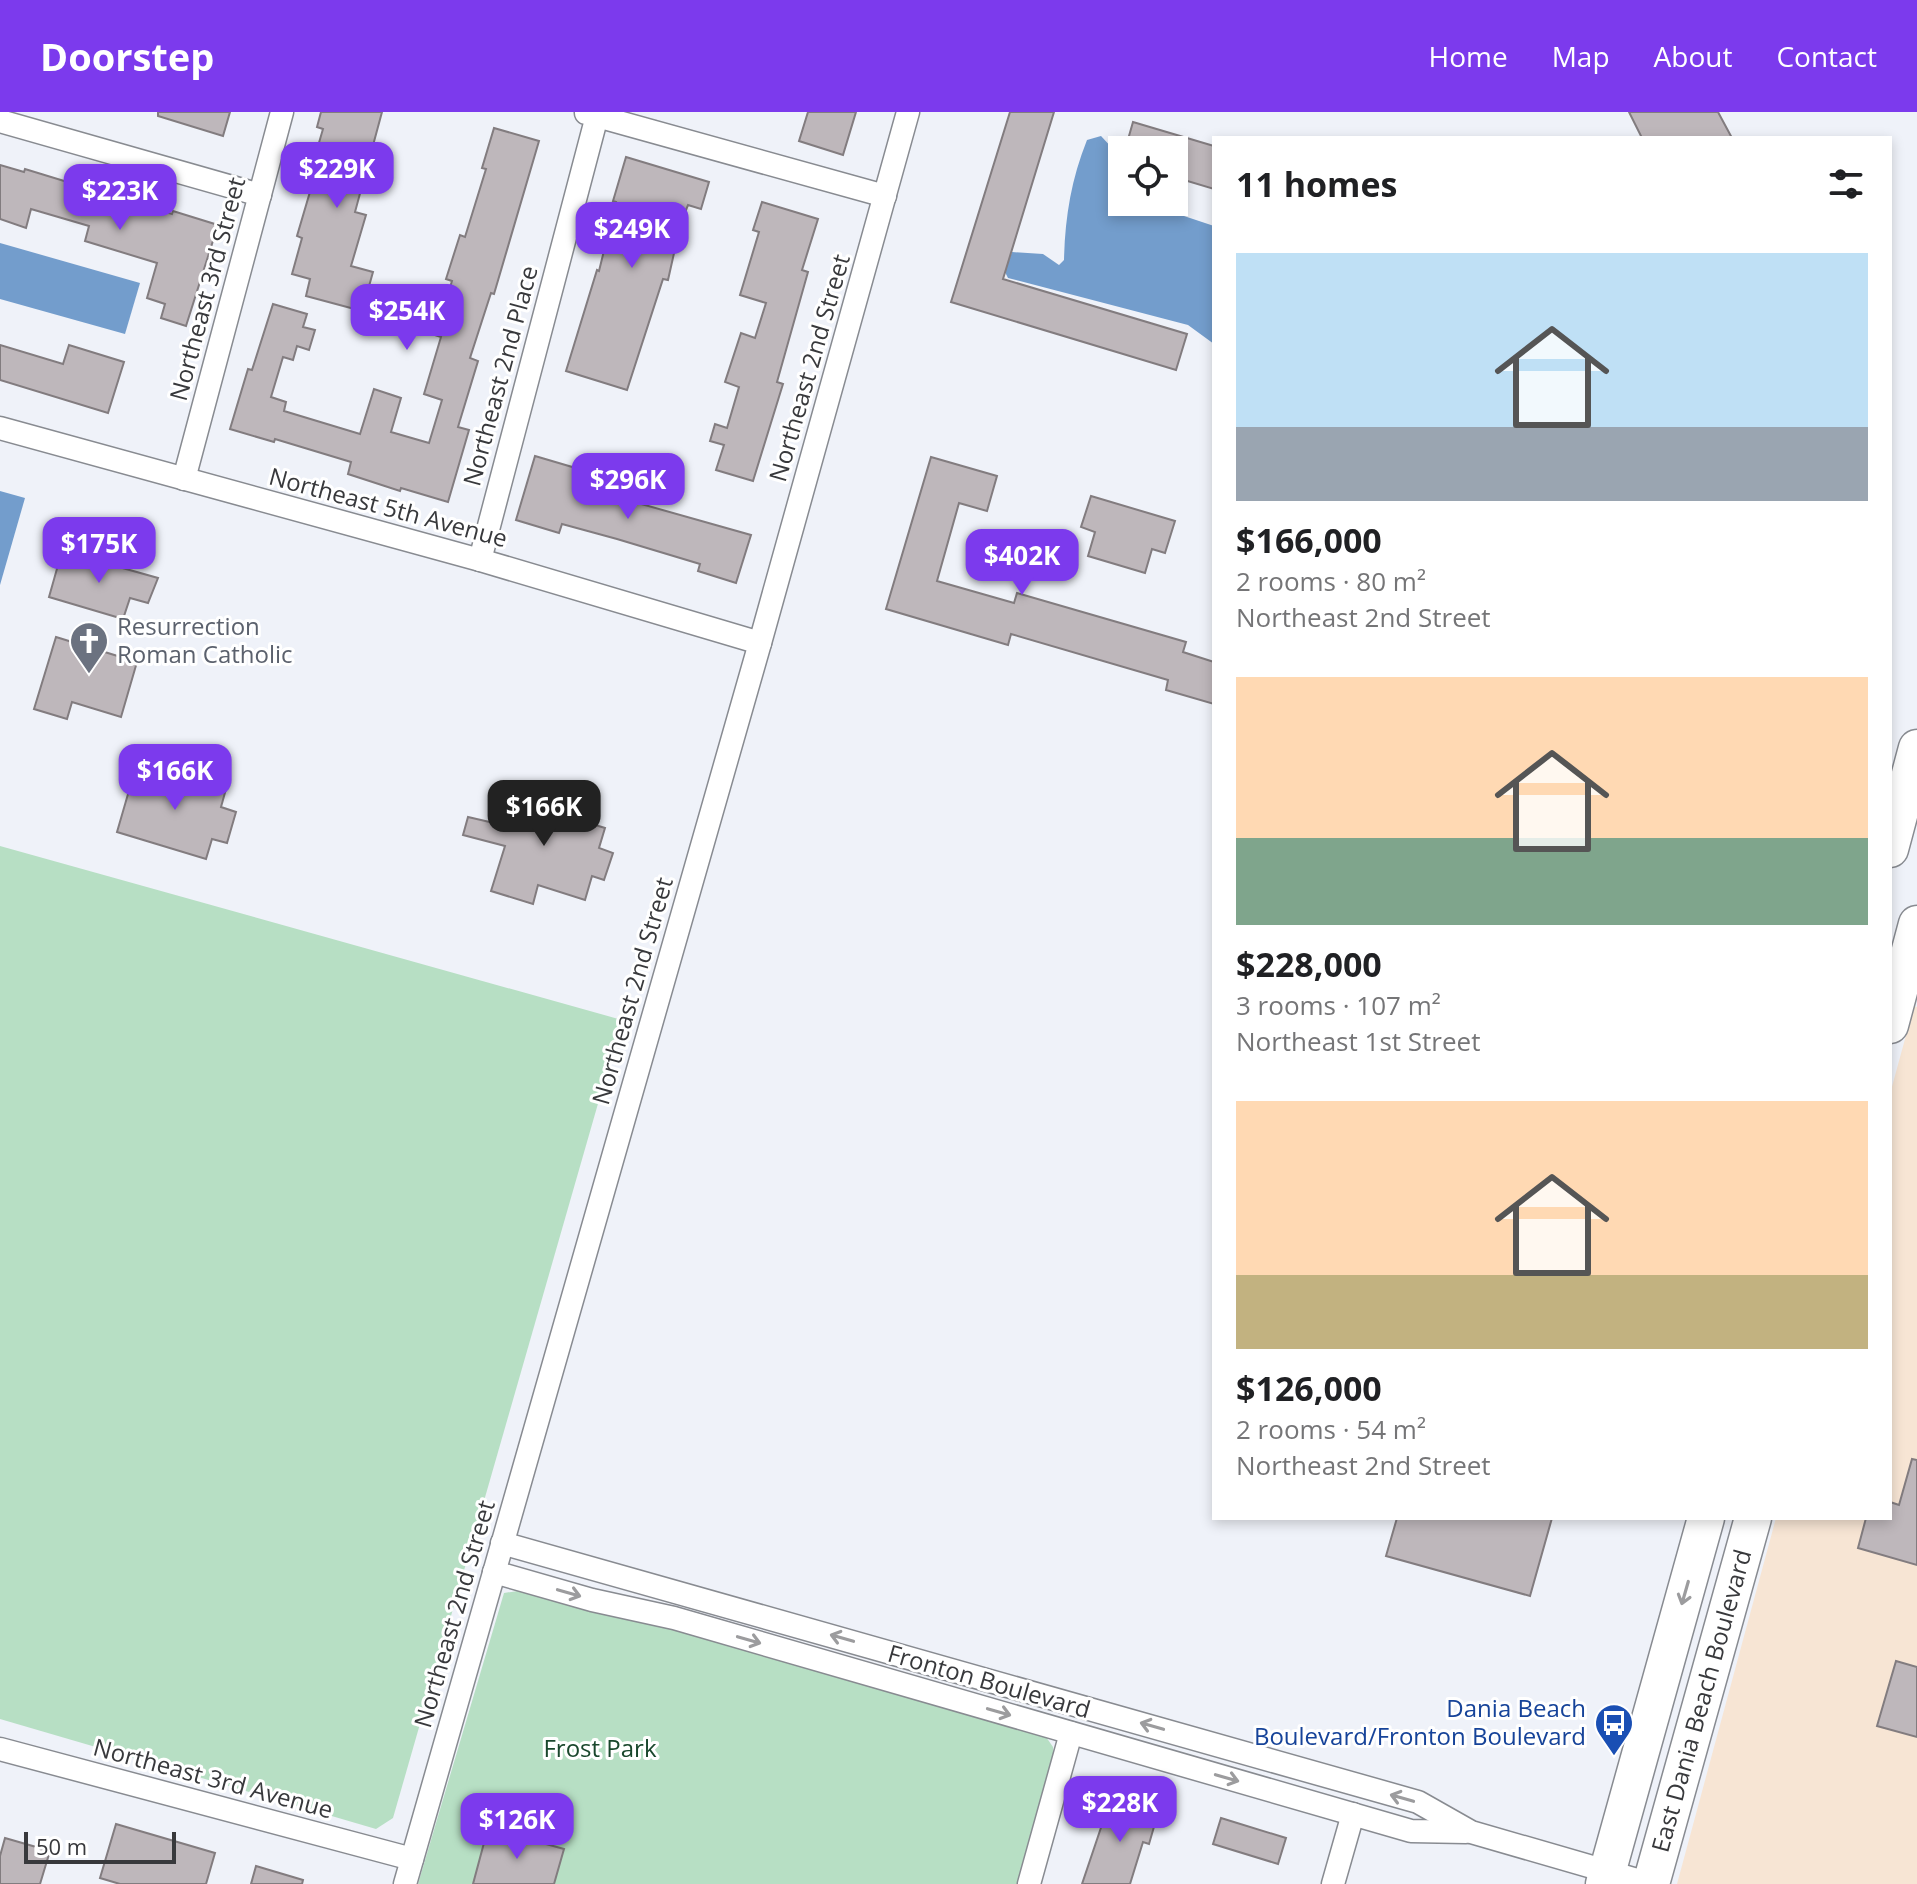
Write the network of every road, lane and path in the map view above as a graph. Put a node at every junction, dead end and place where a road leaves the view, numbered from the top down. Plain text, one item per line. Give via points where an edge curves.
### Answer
1 (282, 112) edge
2 (908, 112) edge
3 (593, 113) edge
4 (0, 121) edge
5 (260, 195) junction
6 (885, 196) junction
7 (0, 428) edge
8 (184, 479) junction
9 (480, 560) junction
10 (760, 643) junction
11 (1917, 748) edge
12 (1892, 842) edge
13 (1917, 924) edge
14 (1892, 1018) edge
15 (1705, 1520) edge
16 (1752, 1520) edge
17 (502, 1543) junction
18 (494, 1572) junction
19 (1071, 1733) junction
20 (0, 1749) edge
21 (1353, 1814) junction
22 (1471, 1832) junction
23 (412, 1859) junction
24 (1606, 1878) edge
25 (405, 1884) edge
26 (1029, 1884) edge
27 (1333, 1884) edge
28 (1651, 1884) edge

1 - 5 street, Northeast 3rd Street
2 - 6 street, Northeast 2nd Street
3 - 6 street
3 - 9 street, Northeast 2nd Place
4 - 5 street
5 - 8 street, Northeast 3rd Street
6 - 10 street, Northeast 2nd Street
7 - 8 street, Northeast 5th Avenue
8 - 9 street, Northeast 5th Avenue
9 - 10 street, Northeast 5th Avenue
10 - 17 street, Northeast 2nd Street
11 - 12 main road
13 - 14 main road
15 -> 24 main road, East Dania Beach Boulevard
16 - 28 main road, East Dania Beach Boulevard
17 - 18 street, Northeast 2nd Street
22 -> 17 street, Fronton Boulevard via 1418,1802
18 -> 19 street, Fronton Boulevard via 674,1618
18 - 23 street, Northeast 2nd Street
19 -> 21 street, Fronton Boulevard
19 - 26 street
20 - 23 street, Northeast 3rd Avenue
21 - 22 street, Fronton Boulevard via 1411,1831
21 - 27 street
22 - 24 street, Fronton Boulevard
23 - 25 street, Northeast 2nd Street
24 - 28 street, Fronton Boulevard

